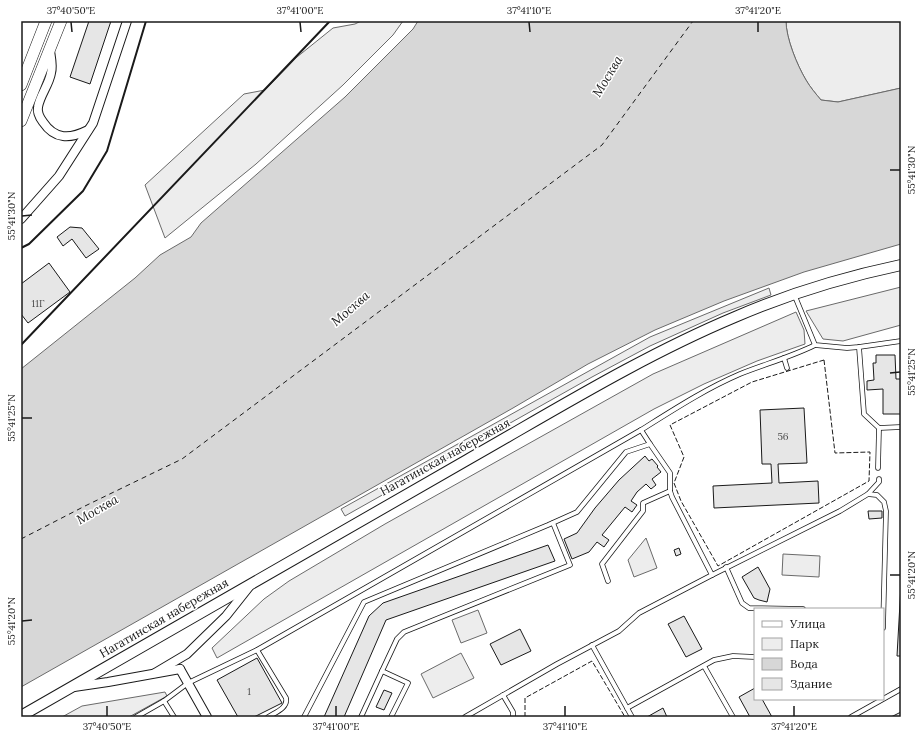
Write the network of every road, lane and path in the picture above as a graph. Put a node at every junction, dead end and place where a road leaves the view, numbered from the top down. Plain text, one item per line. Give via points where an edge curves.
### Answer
1 (46, 21) edge
2 (61, 21) edge
3 (127, 21) edge
4 (50, 48) junction
5 (21, 85) edge
6 (21, 121) edge
7 (89, 130) junction
8 (21, 220) edge
9 (901, 265) edge
10 (794, 294) junction
11 (901, 341) edge
12 (815, 344) junction
13 (859, 347) junction
14 (784, 358) junction
15 (788, 368) dead end
16 (901, 427) edge
17 (879, 428) junction
18 (641, 430) junction
19 (650, 444) junction
20 (878, 468) dead end
21 (879, 479) dead end
22 (670, 491) junction
23 (868, 494) junction
24 (553, 523) junction
25 (726, 568) junction
26 (712, 575) junction
27 (253, 581) junction
28 (608, 581) dead end
29 (213, 605) junction
30 (754, 608) edge
31 (884, 608) edge
32 (226, 616) junction
33 (592, 645) junction
34 (256, 650) junction
35 (186, 654) junction
36 (754, 657) edge
37 (704, 666) junction
38 (104, 668) junction
39 (180, 669) junction
40 (382, 671) junction
41 (155, 673) junction
42 (108, 682) junction
43 (188, 683) junction
44 (72, 687) junction
45 (901, 689) edge
46 (503, 695) junction
47 (884, 698) edge
48 (881, 700) edge
49 (164, 701) junction
50 (627, 708) junction
51 (21, 716) edge
52 (136, 717) edge
53 (174, 717) edge
54 (207, 717) edge
55 (268, 717) edge
56 (304, 717) edge
57 (361, 717) edge
58 (391, 717) edge
59 (465, 717) edge
60 (513, 717) edge
61 (632, 717) edge
62 (733, 717) edge
63 (851, 717) edge

1 - 5 main road
2 - 4 main road
3 - 7 street
4 - 6 main road
4 - 7 street via 52,72 38,108 40,118 46,127 56,134 77,136
7 - 8 street via 59,176
9 - 10 street, Нагатинская набережная
10 - 12 lane
10 - 27 street, Нагатинская набережная via 732,318 640,362
11 - 13 lane
12 - 13 lane
12 - 14 lane
13 - 17 lane via 864,414
14 - 15 lane
14 - 18 lane via 710,388
16 - 17 lane
17 - 20 lane
18 - 19 lane
18 - 34 lane
19 - 22 lane via 670,473
19 - 24 lane via 626,452 577,512
21 - 23 lane
22 - 26 lane
22 - 28 lane via 643,503 643,510 602,564
23 - 25 lane via 840,511
23 - 31 lane via 877,495 884,502 886,511
24 - 40 lane via 570,565 404,632 397,639
24 - 56 lane via 364,602
25 - 26 lane
25 - 30 lane via 742,603
26 - 33 lane via 639,613 618,631
27 - 29 street, Нагатинская набережная
27 - 32 street
29 - 32 street via 223,608
29 - 38 street, Нагатинская набережная
32 - 35 street
33 - 46 lane
33 - 50 lane
34 - 43 lane
34 - 55 lane via 286,701 283,708
35 - 39 street
35 - 41 street
36 - 37 lane via 733,656 714,660
37 - 50 lane
37 - 62 lane
38 - 42 street via 100,675 101,680
38 - 44 street, Нагатинская набережная
39 - 41 street
39 - 43 street
40 - 57 lane
40 - 58 lane via 408,683
41 - 42 street
42 - 44 street
43 - 49 lane
43 - 54 street
44 - 51 street, Нагатинская набережная
45 - 47 lane
46 - 59 lane
46 - 60 lane via 513,712
48 - 63 lane
49 - 52 lane
49 - 53 lane
50 - 61 lane

